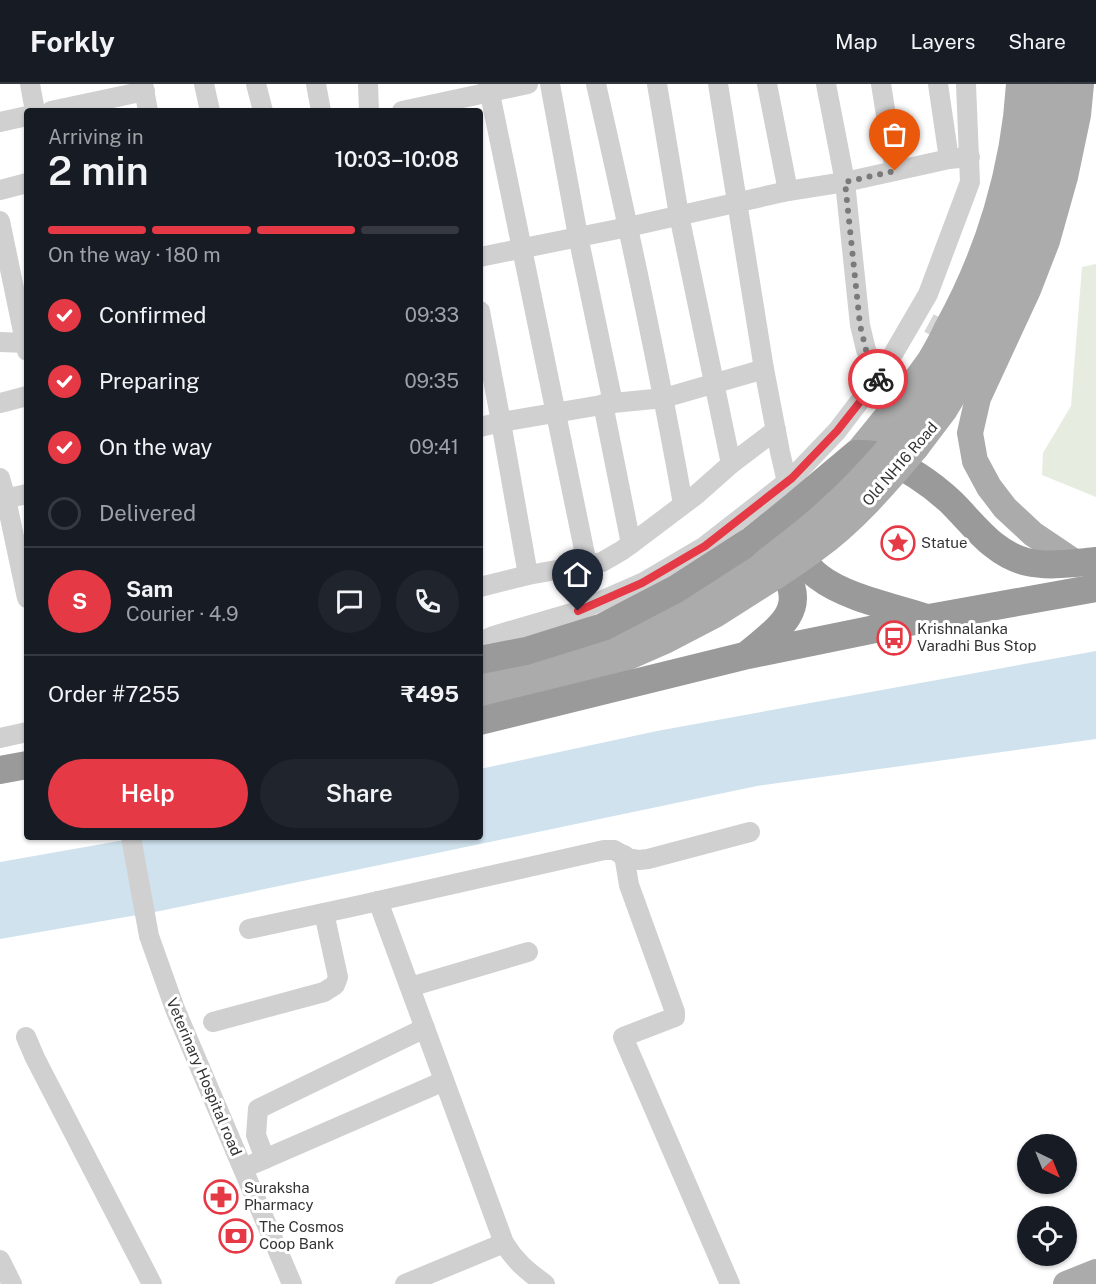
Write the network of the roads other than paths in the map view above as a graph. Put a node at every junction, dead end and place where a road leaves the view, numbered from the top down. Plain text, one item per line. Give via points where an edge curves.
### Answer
1 (30, 84) edge
2 (204, 84) edge
3 (256, 84) edge
4 (316, 84) edge
5 (368, 84) edge
6 (528, 84) edge
7 (550, 84) edge
8 (596, 84) edge
9 (657, 84) edge
10 (718, 84) edge
11 (767, 84) edge
12 (826, 84) edge
13 (880, 84) edge
14 (938, 84) edge
15 (966, 84) edge
16 (1019, 84) edge
17 (1042, 84) edge
18 (1062, 84) edge
19 (1081, 84) edge
20 (144, 88) edge
21 (488, 88) edge
22 (91, 93) edge
23 (438, 107) edge
24 (34, 108) edge
25 (58, 108) edge
26 (147, 108) edge
27 (209, 108) edge
28 (262, 108) edge
29 (320, 108) edge
30 (369, 108) edge
31 (24, 117) edge
32 (0, 122) edge
33 (970, 157) junction
34 (949, 159) junction
35 (895, 171) junction
36 (845, 182) junction
37 (24, 184) edge
38 (0, 190) edge
39 (788, 191) junction
40 (737, 202) junction
41 (679, 215) junction
42 (0, 221) edge
43 (628, 227) junction
44 (578, 236) junction
45 (521, 248) junction
46 (483, 256) edge
47 (6, 279) edge
48 (483, 327) edge
49 (24, 339) edge
50 (0, 342) edge
51 (24, 346) edge
52 (764, 369) junction
53 (879, 377) junction
54 (715, 383) junction
55 (24, 397) edge
56 (664, 398) junction
57 (0, 403) edge
58 (608, 404) junction
59 (555, 412) junction
60 (501, 422) junction
61 (483, 426) edge
62 (776, 430) junction
63 (908, 441) junction
64 (856, 454) junction
65 (731, 465) junction
66 (0, 478) edge
67 (790, 494) junction
68 (24, 495) edge
69 (3, 499) edge
70 (683, 504) junction
71 (631, 544) junction
72 (15, 548) edge
73 (764, 560) junction
74 (1086, 562) edge
75 (587, 564) junction
76 (1042, 564) junction
77 (528, 574) junction
78 (24, 585) edge
79 (483, 587) edge
80 (1096, 588) edge
81 (1043, 597) junction
82 (929, 618) junction
83 (483, 642) edge
84 (483, 644) edge
85 (748, 655) junction
86 (483, 680) edge
87 (483, 700) edge
88 (483, 720) edge
89 (24, 733) edge
90 (0, 738) edge
91 (24, 766) edge
92 (0, 770) edge
93 (24, 786) edge
94 (0, 790) edge
95 (750, 832) dead end
96 (132, 840) edge
97 (624, 855) junction
98 (378, 901) junction
99 (324, 913) junction
100 (249, 929) dead end
101 (528, 952) dead end
102 (410, 987) junction
103 (213, 1022) dead end
104 (425, 1028) junction
105 (26, 1037) dead end
106 (444, 1081) junction
107 (265, 1159) junction
108 (243, 1168) junction
109 (504, 1243) junction
110 (0, 1260) edge
111 (1096, 1272) edge
112 (12, 1284) edge
113 (152, 1284) edge
114 (292, 1284) edge
115 (405, 1284) edge
116 (544, 1284) edge
117 (730, 1284) edge
118 (1066, 1284) edge

1 - 24 street
2 - 27 street
3 - 28 street
4 - 29 street
5 - 30 street
6 - 21 street
7 - 44 street
8 - 43 street
9 - 41 street
10 - 40 street
11 - 39 street
12 - 36 street
13 - 35 street
14 - 34 street
15 - 33 street
16 - 64 main road via 1013,143 994,220 975,272 931,358
17 - 63 main road, Old NH16 Road via 1035,139 998,267 955,353 911,421
18 - 63 main road, Old NH16 Road via 1040,207 1012,283 977,356 944,411
19 - 74 main road via 1065,177 1047,241 978,398 970,433 975,461 1005,508 1033,534
20 - 22 street
20 - 26 street
21 - 23 street
21 - 45 street
22 - 25 street
31 - 32 street
33 - 34 street
33 - 53 street via 970,182 922,320
34 - 35 street
35 - 36 street
36 - 39 street
36 - 53 street via 860,325
37 - 38 street
39 - 40 street
40 - 41 street
40 - 52 street
41 - 43 street
41 - 54 street
42 - 47 street
43 - 44 street
43 - 56 street
44 - 45 street
44 - 58 street
45 - 46 street
45 - 59 street
47 - 49 street
48 - 60 street
50 - 51 street
52 - 54 street
52 - 62 street
53 - 67 street
54 - 56 street
54 - 65 street
55 - 57 street
56 - 58 street
56 - 70 street
58 - 59 street
58 - 71 street
59 - 60 street
59 - 75 street
60 - 61 street
60 - 77 street
62 - 65 street
62 - 67 street
63 - 73 main road, Old NH16 Road, bridge via 884,486 815,549
64 - 67 highway
64 - 76 highway via 873,455 919,477 988,542 1006,554
65 - 70 street
66 - 69 street
67 - 73 highway
67 - 82 highway via 791,526 797,548 819,578 859,597
67 - 83 street via 642,583 578,611
68 - 69 street
69 - 72 street
70 - 71 street
71 - 75 street via 602,562
72 - 78 street
73 - 84 highway via 676,590 603,627 526,651
73 - 85 highway via 766,550 787,578 793,604 782,624
73 - 86 main road, Old NH16 Road via 694,606 649,628 542,667
73 - 87 main road, Old NH16 Road via 715,615 668,640 577,676
74 - 76 highway
75 - 77 street
76 - 81 highway
77 - 79 street
80 - 81 highway
81 - 82 highway
82 - 85 highway
85 - 88 highway
89 - 90 street
91 - 92 highway
93 - 94 highway
95 - 97 street via 648,859
96 - 108 street, Veterinary Hospital road via 149,936 175,1009
97 - 98 street via 604,850
97 - 117 street via 629,885 675,1017 623,1037
98 - 99 street
98 - 102 street
99 - 100 street
99 - 103 street via 338,977 335,985 324,992
101 - 102 street
102 - 104 street
104 - 106 street
104 - 107 street via 258,1109 256,1135
105 - 113 street
106 - 107 street
106 - 109 street
107 - 108 street
108 - 114 street, Veterinary Hospital road
109 - 115 street
109 - 116 street via 513,1258
110 - 112 street
111 - 118 main road

